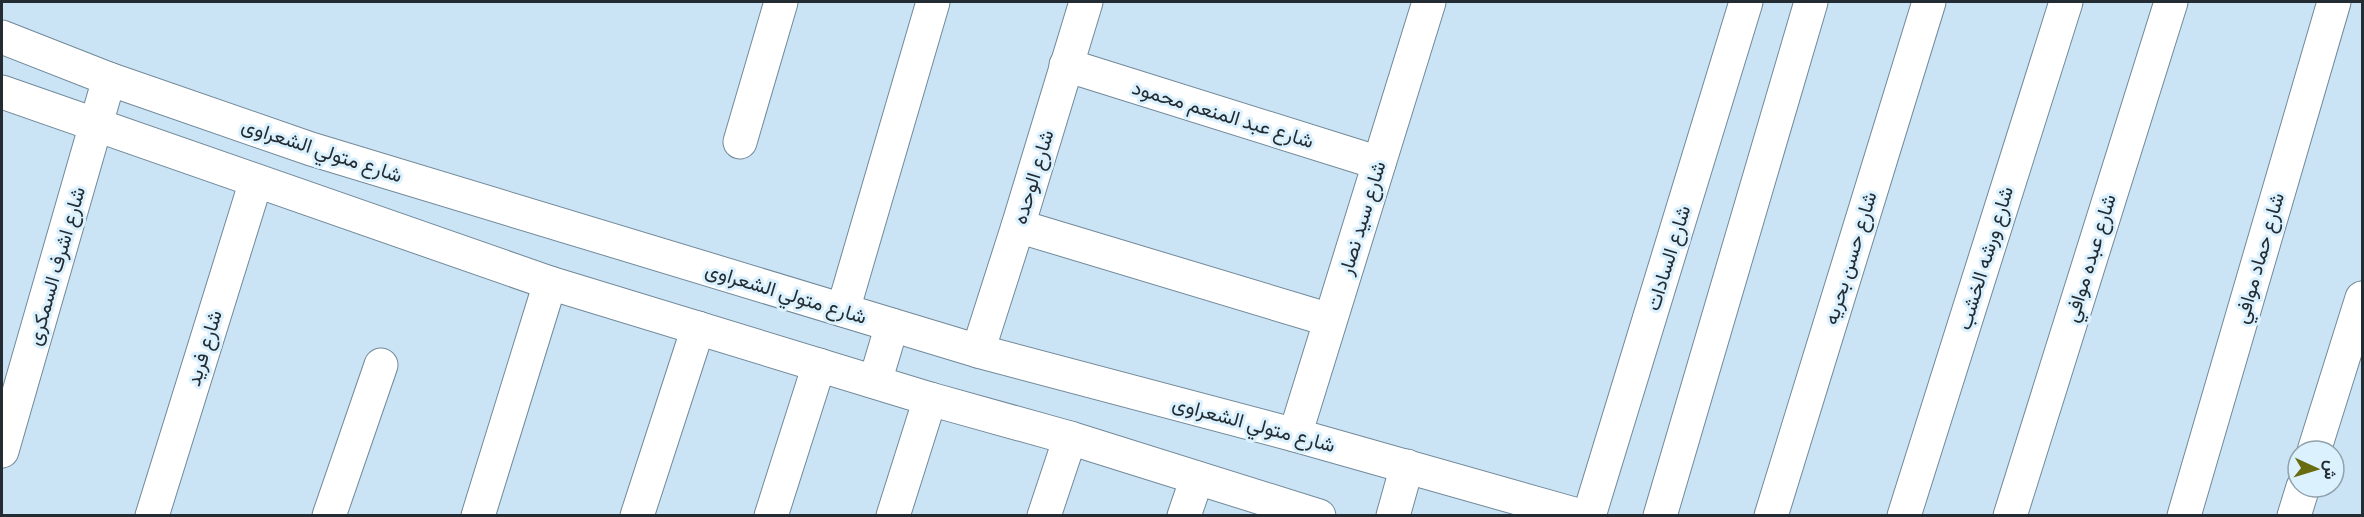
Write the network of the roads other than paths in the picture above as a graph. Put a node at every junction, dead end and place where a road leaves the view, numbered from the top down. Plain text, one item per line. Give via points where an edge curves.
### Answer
1 (781, 2) edge
2 (933, 2) edge
3 (1086, 2) edge
4 (1429, 2) edge
5 (1746, 2) edge
6 (1811, 2) edge
7 (1929, 2) edge
8 (2066, 2) edge
9 (2171, 2) edge
10 (2334, 2) edge
11 (2, 38) edge
12 (1066, 65) junction
13 (109, 79) junction
14 (2, 92) edge
15 (96, 125) junction
16 (740, 142) dead end
17 (1379, 163) junction
18 (256, 181) junction
19 (1018, 225) junction
20 (550, 283) junction
21 (2362, 298) edge
22 (843, 310) junction
23 (1330, 320) junction
24 (892, 325) junction
25 (698, 328) junction
26 (978, 351) junction
27 (381, 365) dead end
28 (819, 365) junction
29 (875, 382) junction
30 (930, 399) junction
31 (1295, 435) junction
32 (1070, 438) junction
33 (2318, 439) edge
34 (2, 451) edge
35 (1407, 466) junction
36 (1197, 478) junction
37 (2299, 499) edge
38 (153, 516) edge
39 (329, 516) edge
40 (478, 516) edge
41 (637, 516) edge
42 (771, 516) edge
43 (893, 516) edge
44 (1044, 516) edge
45 (1185, 516) edge
46 (1319, 516) edge
47 (1393, 516) edge
48 (1581, 516) edge
49 (1589, 516) edge
50 (1660, 516) edge
51 (1771, 516) edge
52 (1904, 516) edge
53 (2010, 516) edge
54 (2184, 516) edge
55 (2294, 516) edge

1 - 16 street
2 - 22 street
3 - 12 street, شارع الوحده
4 - 17 street, شارع سيد نصار
5 - 49 street, شارع السادات
6 - 50 street
7 - 51 street, شارع حسن بحريه
8 - 52 street, شارع ورشه الخشب
9 - 53 street, شارع عبده موافي
10 - 54 street, شارع حماد موافي
11 - 13 street, شارع متولي الشعراوى
12 - 17 street, شارع عبد المنعم محمود
12 - 19 street, شارع الوحده
13 - 15 street, شارع اشرف السمكرى
13 - 22 street, شارع متولي الشعراوى via 311,149
14 - 15 street
15 - 18 street
15 - 34 street, شارع اشرف السمكرى
17 - 23 street, شارع سيد نصار
18 - 20 street
18 - 38 street, شارع فريد
19 - 23 street
19 - 26 street, شارع الوحده
20 - 25 street
20 - 40 street
21 - 33 street
22 - 24 street, شارع متولي الشعراوى
23 - 31 street, شارع سيد نصار
24 - 26 street, شارع متولي الشعراوى
24 - 29 street
25 - 28 street
25 - 41 street
26 - 31 street, شارع متولي الشعراوى
27 - 39 street
28 - 29 street
28 - 42 street
29 - 30 street
30 - 32 street
30 - 43 street
31 - 35 street, شارع متولي الشعراوى
32 - 36 street
32 - 44 street
35 - 47 street
35 - 48 street, شارع متولي الشعراوى
36 - 45 street
36 - 46 street
37 - 55 street

